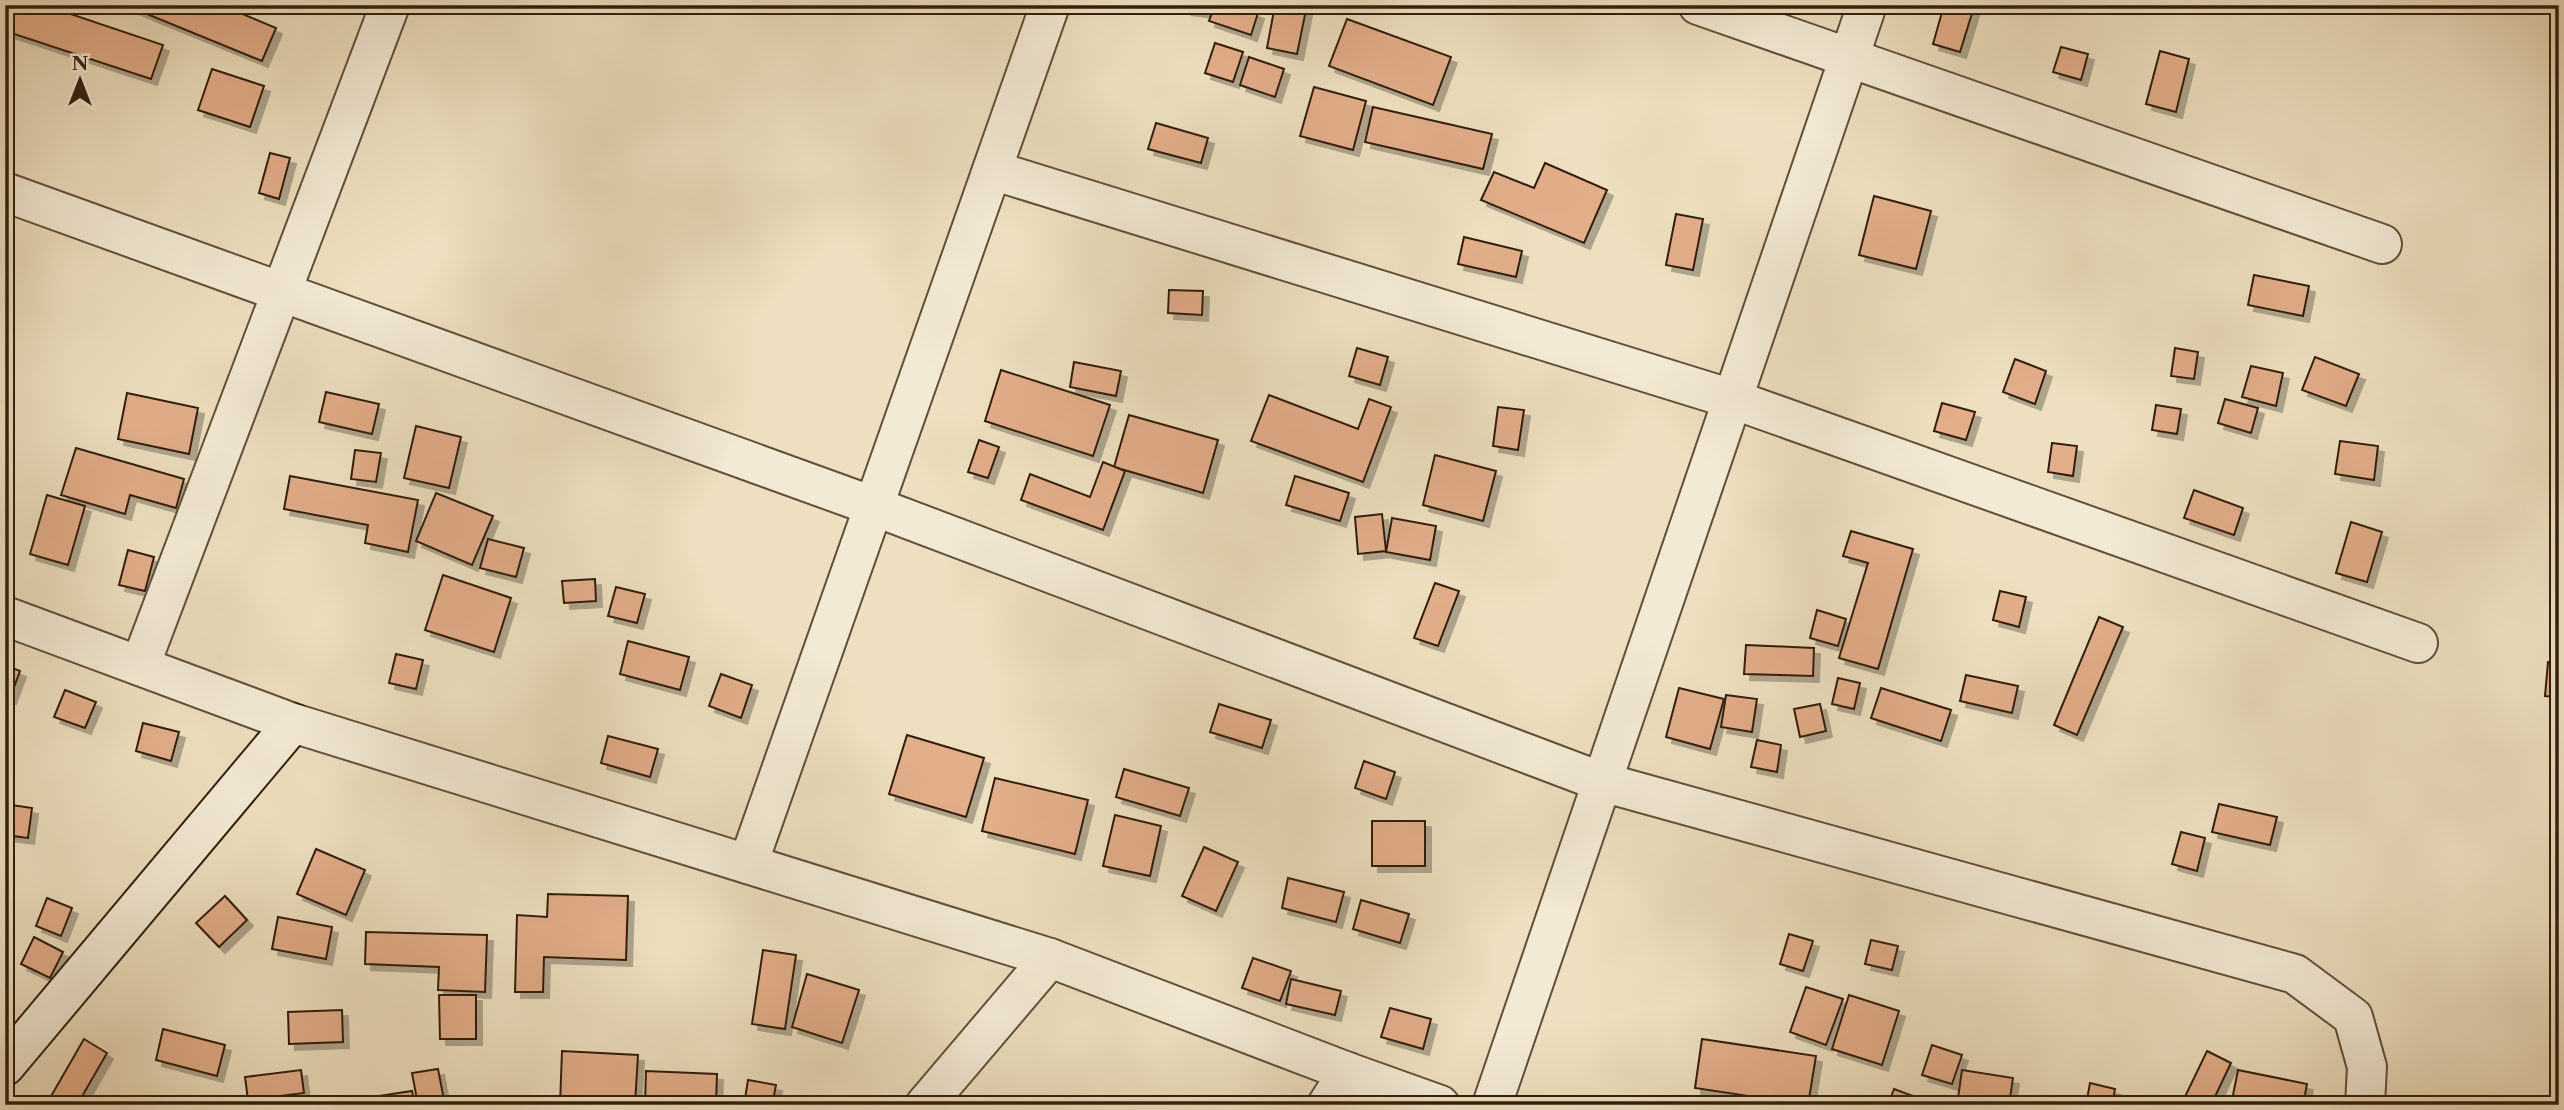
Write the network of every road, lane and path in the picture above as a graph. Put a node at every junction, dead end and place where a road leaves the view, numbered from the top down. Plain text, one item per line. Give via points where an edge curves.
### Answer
1 (390, 5) edge
2 (1050, 5) edge
3 (1698, 5) edge
4 (1867, 5) edge
5 (1848, 58) junction
6 (992, 170) junction
7 (5, 192) edge
8 (2382, 244) dead end
9 (282, 292) junction
10 (1732, 399) junction
11 (873, 506) junction
12 (5, 616) edge
13 (2418, 643) dead end
14 (140, 667) junction
15 (293, 723) junction
16 (1602, 782) junction
17 (748, 864) junction
18 (1050, 958) junction
19 (5, 1066) edge
20 (1348, 1072) junction
21 (925, 1105) edge
22 (1327, 1105) edge
23 (1440, 1105) edge
24 (1492, 1105) edge
25 (2365, 1105) edge

1 - 9 street
2 - 6 street
3 - 5 street
4 - 5 street
5 - 8 street
5 - 10 street
6 - 10 street
6 - 11 street
7 - 9 street
9 - 11 street
9 - 14 street
10 - 13 street
10 - 16 street
11 - 16 street
11 - 17 street
12 - 14 street
14 - 15 street
15 - 17 street
15 - 19 street
16 - 24 street
16 - 25 street via 2295,974 2353,1017 2367,1067
17 - 18 street
18 - 20 street
18 - 21 street
20 - 22 street
20 - 23 street

